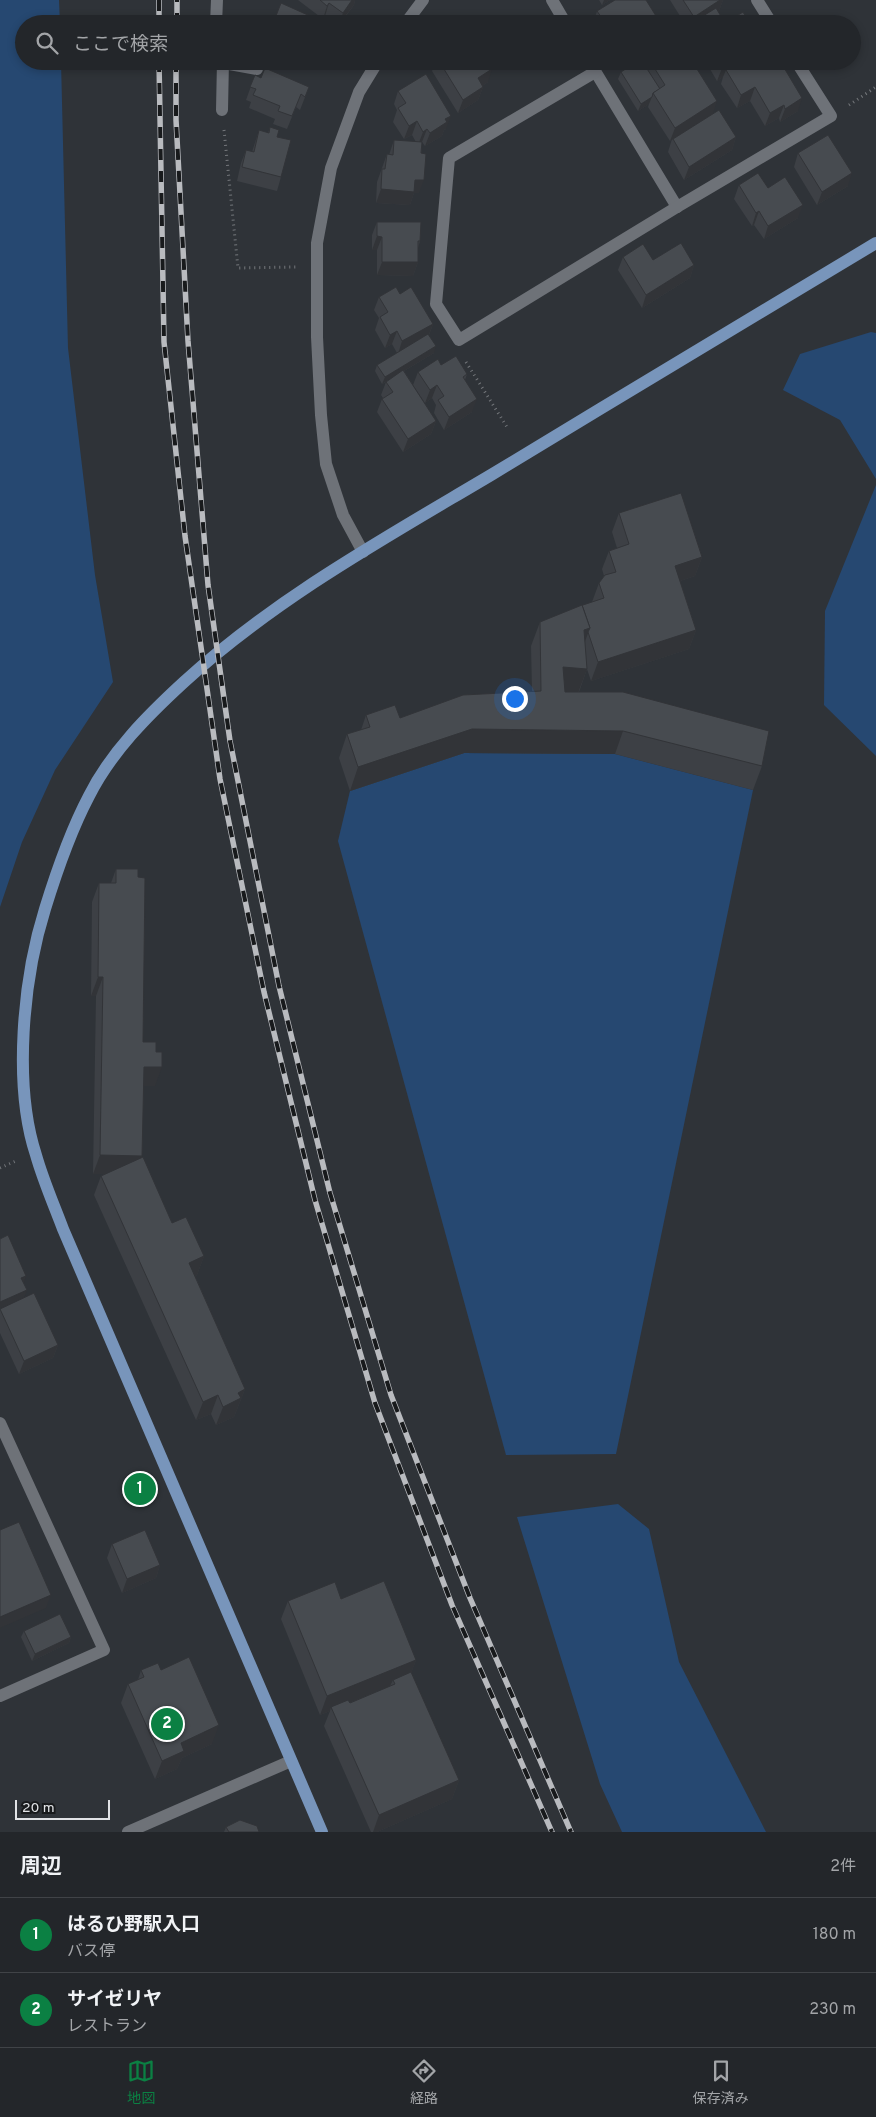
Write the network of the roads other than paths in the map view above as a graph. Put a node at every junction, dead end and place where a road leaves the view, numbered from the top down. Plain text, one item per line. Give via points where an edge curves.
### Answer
1 (217, 0) edge
2 (423, 0) edge
3 (552, 0) edge
4 (757, 0) edge
5 (216, 15) edge
6 (412, 15) edge
7 (561, 15) edge
8 (766, 15) edge
9 (223, 70) edge
10 (372, 70) edge
11 (587, 70) edge
12 (594, 70) edge
13 (802, 70) edge
14 (222, 110) road end
15 (677, 207) junction
16 (876, 243) edge
17 (363, 552) junction
18 (0, 1423) edge
19 (0, 1696) edge
20 (291, 1761) junction
21 (128, 1832) edge
22 (322, 1832) edge

1 - 5 street
2 - 6 street
3 - 7 street
4 - 8 street
9 - 14 street
10 - 17 street via 359,92 331,168 317,243 316,337 326,464 343,515
11 - 15 street via 449,158 436,304 459,340
12 - 15 street
13 - 15 street via 831,116
16 - 17 main road
17 - 20 main road via 256,622 162,702 123,745 90,794 60,860 36,939 24,1013 25,1095 35,1152 63,1229
18 - 19 street via 104,1650
20 - 21 street
20 - 22 main road

